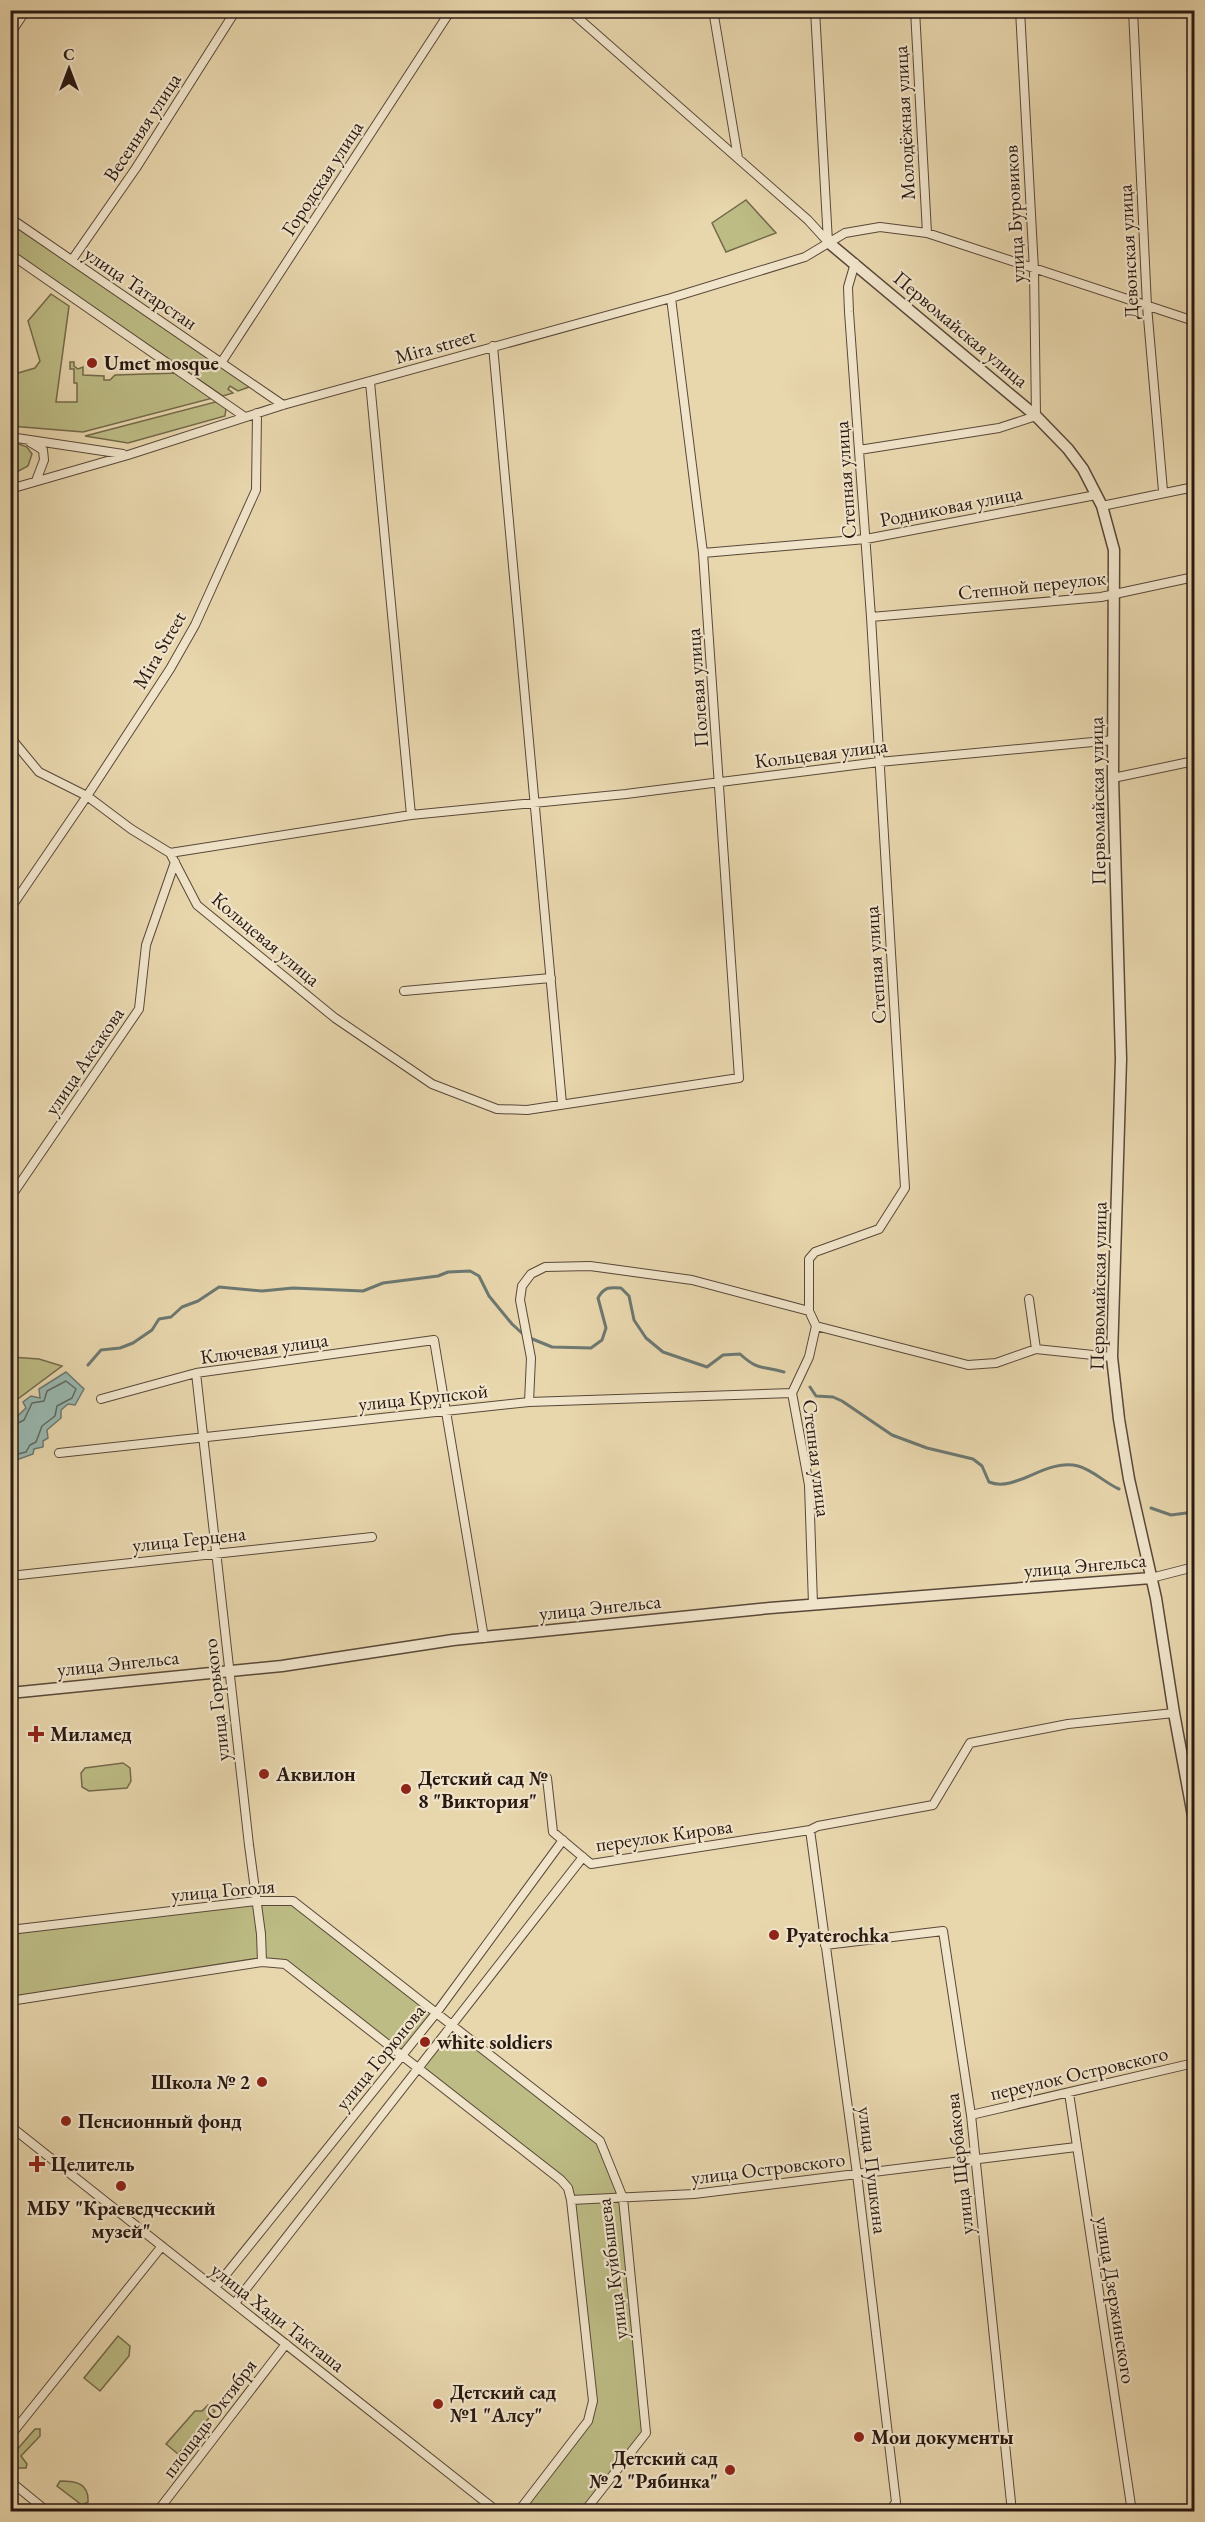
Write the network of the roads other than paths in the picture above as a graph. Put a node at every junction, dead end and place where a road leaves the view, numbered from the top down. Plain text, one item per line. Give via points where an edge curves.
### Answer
1 (26, 10) edge
2 (236, 10) edge
3 (451, 10) edge
4 (569, 10) edge
5 (713, 10) edge
6 (815, 10) edge
7 (915, 10) edge
8 (1020, 10) edge
9 (1133, 10) edge
10 (10, 34) edge
11 (738, 158) junction
12 (10, 218) edge
13 (927, 233) junction
14 (828, 242) junction
15 (10, 254) edge
16 (72, 260) junction
17 (855, 263) junction
18 (1034, 270) junction
19 (671, 298) junction
20 (1146, 306) junction
21 (1194, 321) edge
22 (493, 346) junction
23 (221, 363) junction
24 (370, 382) junction
25 (283, 405) junction
26 (257, 413) junction
27 (1036, 416) junction
28 (245, 417) junction
29 (10, 437) edge
30 (27, 440) junction
31 (859, 450) junction
32 (128, 454) junction
33 (36, 481) junction
34 (1194, 487) edge
35 (10, 489) edge
36 (1163, 491) junction
37 (1096, 495) junction
38 (1102, 506) junction
39 (866, 539) junction
40 (703, 553) junction
41 (1194, 577) edge
42 (1116, 594) junction
43 (871, 617) junction
44 (10, 738) edge
45 (1114, 740) junction
46 (1194, 761) edge
47 (879, 762) junction
48 (1113, 778) junction
49 (720, 783) junction
50 (87, 796) junction
51 (534, 801) junction
52 (411, 814) junction
53 (170, 853) junction
54 (175, 862) junction
55 (10, 909) edge
56 (551, 978) junction
57 (404, 991) dead end
58 (739, 1078) joint
59 (562, 1104) junction
60 (10, 1198) edge
61 (1029, 1299) dead end
62 (809, 1311) junction
63 (816, 1326) junction
64 (1036, 1349) junction
65 (1112, 1357) junction
66 (196, 1373) junction
67 (792, 1393) junction
68 (101, 1399) dead end
69 (529, 1402) junction
70 (446, 1411) junction
71 (203, 1435) junction
72 (59, 1453) dead end
73 (372, 1536) dead end
74 (218, 1552) junction
75 (1194, 1567) edge
76 (10, 1576) edge
77 (1152, 1578) junction
78 (813, 1604) junction
79 (484, 1638) junction
80 (229, 1670) junction
81 (10, 1694) edge
82 (1174, 1713) junction
83 (547, 1778) dead end
84 (1194, 1821) edge
85 (810, 1830) junction
86 (563, 1840) junction
87 (583, 1857) junction
88 (256, 1901) junction
89 (10, 1930) edge
90 (825, 1945) junction
91 (262, 1962) junction
92 (10, 2001) edge
93 (437, 2012) junction
94 (453, 2025) junction
95 (402, 2056) junction
96 (1194, 2063) edge
97 (418, 2069) junction
98 (1069, 2093) junction
99 (971, 2115) junction
100 (10, 2126) edge
101 (1076, 2147) junction
102 (976, 2158) junction
103 (857, 2174) junction
104 (623, 2198) junction
105 (571, 2200) junction
106 (162, 2246) junction
107 (215, 2288) junction
108 (235, 2303) junction
109 (286, 2344) junction
110 (10, 2436) edge
111 (10, 2481) edge
112 (47, 2511) edge
113 (157, 2511) edge
114 (498, 2511) edge
115 (518, 2511) edge
116 (584, 2511) edge
117 (888, 2511) edge
118 (1012, 2511) edge
119 (1132, 2511) edge

1 - 10 street
2 - 16 street, Весенняя улица via 136,168
3 - 23 street, Городская улица
4 - 11 street, Первомайская улица
5 - 11 street
6 - 14 street
7 - 13 street, Молодёжная улица
8 - 18 street, улица Буровиков
9 - 20 street, Девонская улица
11 - 14 street, Первомайская улица
12 - 16 street, улица Татарстан
13 - 14 street, Mira street via 866,229 845,233
13 - 18 street, Mira street
14 - 17 street, Первомайская улица
14 - 19 street, Mira street via 805,257
15 - 28 street
16 - 23 street, улица Татарстан
17 - 27 street, Первомайская улица
17 - 31 street, Степная улица via 848,287
18 - 20 street, Mira street
18 - 27 street, улица Буровиков
19 - 22 street, Mira street
19 - 40 street, Полевая улица
20 - 21 street, Mira street
20 - 36 street, Девонская улица
22 - 24 street, Mira street
22 - 51 street
23 - 25 street, улица Татарстан
24 - 25 street, Mira street
24 - 52 street
25 - 26 street, Mira street
26 - 28 street, Mira street
26 - 50 street, Mira Street via 256,490 195,625
27 - 31 street via 999,428
27 - 37 street, Первомайская улица via 1068,449
28 - 32 street, Mira street
29 - 30 street
30 - 32 street
30 - 33 street via 43,450 44,460
31 - 39 street, Степная улица
32 - 33 street, Mira street
33 - 35 street, Mira street
34 - 36 street
36 - 38 street
37 - 38 street, Первомайская улица
37 - 39 street, Родниковая улица
38 - 42 street, Первомайская улица via 1114,549
39 - 40 street, Родниковая улица
39 - 43 street, Степная улица
40 - 49 street, Полевая улица
41 - 42 street, Степной переулок
42 - 43 street, Степной переулок
42 - 45 street, Первомайская улица
43 - 47 street, Степная улица
44 - 50 street via 39,772
45 - 47 street, Кольцевая улица
45 - 48 street, Первомайская улица
46 - 48 street
47 - 49 street, Кольцевая улица
47 - 62 street, Степная улица via 905,1188 879,1228 815,1252 809,1259
48 - 65 street, Первомайская улица via 1121,1059
49 - 51 street, Кольцевая улица
49 - 58 street, Полевая улица
50 - 53 street via 131,830
50 - 55 street
51 - 52 street, Кольцевая улица
51 - 56 street
52 - 53 street, Кольцевая улица
53 - 54 street, Кольцевая улица
54 - 59 street, Кольцевая улица via 197,905 335,1018 432,1084 497,1109 527,1110
54 - 60 street, улица Аксакова via 146,945 139,1009
56 - 57 street
56 - 59 street
58 - 59 street, Кольцевая улица
61 - 64 street
62 - 63 street, Степная улица
62 - 69 street via 692,1280 590,1266 545,1267 531,1274 522,1286 522,1312 531,1358
63 - 64 street via 968,1365 996,1362
63 - 67 street, Степная улица
64 - 65 street
65 - 77 street, Первомайская улица via 1128,1471
66 - 68 street, Ключевая улица
66 - 70 street, Ключевая улица via 434,1340
66 - 71 street, улица Горького
67 - 69 street, улица Крупской
67 - 78 street, Степная улица via 808,1485
69 - 70 street, улица Крупской
70 - 71 street, улица Крупской
70 - 79 street
71 - 72 street, улица Крупской
71 - 74 street, улица Горького
73 - 74 street, улица Герцена
74 - 76 street, улица Герцена
74 - 80 street, улица Горького
75 - 77 street, улица Энгельса
77 - 78 street, улица Энгельса
77 - 82 street, Первомайская улица
78 - 79 street, улица Энгельса
79 - 80 street, улица Энгельса
80 - 81 street, улица Энгельса
80 - 88 street, улица Горького
82 - 84 street, Первомайская улица
82 - 85 street via 1068,1724 970,1743 933,1804
83 - 86 street, переулок Кирова via 552,1832
85 - 87 street, переулок Кирова via 591,1864
85 - 90 street, улица Пушкина
86 - 87 street, переулок Кирова
86 - 93 street, улица Горюнова
87 - 94 street, улица Горюнова
88 - 89 street, улица Гоголя
88 - 91 street, улица Горького
88 - 93 street, улица Гоголя via 293,1901
90 - 99 street, улица Щербакова via 943,1931
90 - 103 street, улица Пушкина
91 - 92 street
91 - 95 street via 285,1964
93 - 94 street, улица Куйбышева
93 - 95 street, улица Горюнова
94 - 97 street, улица Горюнова
94 - 104 street, улица Куйбышева via 600,2141
95 - 97 street, улица Куйбышева
95 - 107 street, улица Горюнова
96 - 98 street, переулок Островского
97 - 105 street, улица Куйбышева via 561,2180
97 - 108 street, улица Горюнова
98 - 99 street, переулок Островского
98 - 101 street, улица Дзержинского
99 - 102 street, улица Щербакова
100 - 106 street, улица Хади Такташа
101 - 102 street, улица Островского
101 - 119 street, улица Дзержинского
102 - 103 street, улица Островского
102 - 118 street, улица Щербакова
103 - 104 street, улица Островского via 694,2194
103 - 117 street, улица Пушкина via 896,2502
104 - 105 street, улица Островского
104 - 116 street, улица Куйбышева via 645,2433
105 - 115 street, улица Куйбышева via 593,2401 588,2421
106 - 107 street, улица Хади Такташа
106 - 110 street
107 - 108 street, улица Хади Такташа
108 - 109 street, улица Хади Такташа
109 - 113 street, площадь Октября
109 - 114 street, улица Хади Такташа
111 - 112 street

